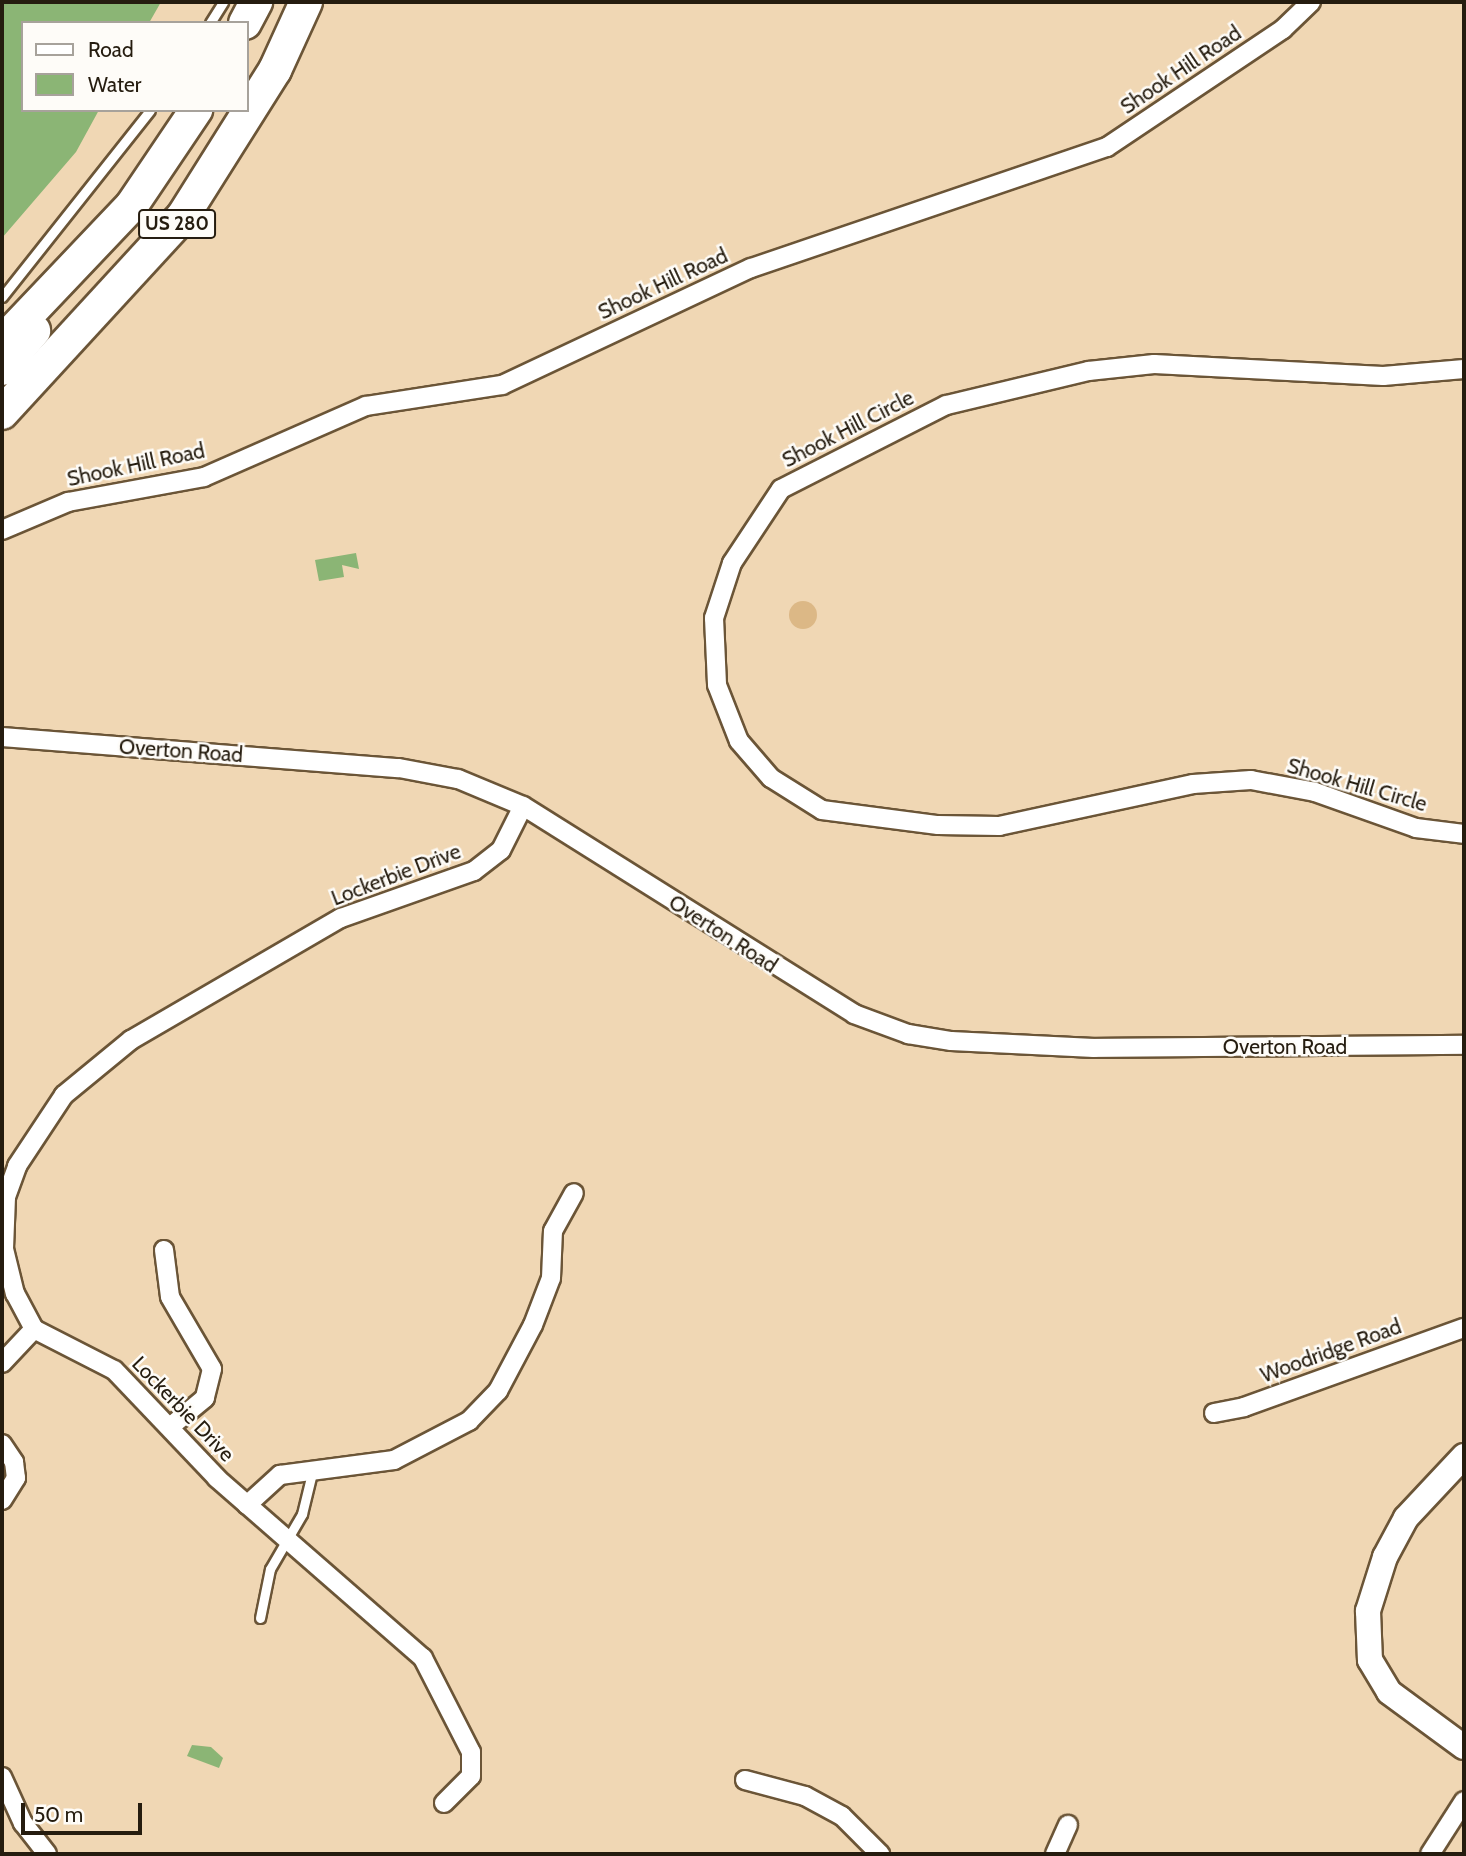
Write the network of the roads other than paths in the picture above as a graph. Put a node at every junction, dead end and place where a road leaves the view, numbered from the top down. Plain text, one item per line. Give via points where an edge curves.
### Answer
1 (223, 2) edge
2 (256, 2) edge
3 (306, 2) edge
4 (1309, 3) edge
5 (211, 21) edge
6 (246, 21) edge
7 (148, 112) edge
8 (195, 112) edge
9 (132, 205) junction
10 (2, 297) edge
11 (2, 342) edge
12 (2, 369) edge
13 (1464, 369) edge
14 (2, 413) edge
15 (2, 530) edge
16 (2, 737) edge
17 (523, 806) junction
18 (1464, 834) edge
19 (1464, 1045) edge
20 (574, 1193) dead end
21 (164, 1250) dead end
22 (1464, 1328) edge
23 (34, 1329) junction
24 (2, 1363) edge
25 (1214, 1413) dead end
26 (170, 1427) junction
27 (2, 1444) edge
28 (1464, 1456) edge
29 (313, 1468) junction
30 (2, 1500) edge
31 (247, 1504) junction
32 (289, 1541) junction
33 (260, 1618) dead end
34 (1464, 1747) edge
35 (2, 1777) edge
36 (745, 1780) dead end
37 (1464, 1801) edge
38 (443, 1803) dead end
39 (1068, 1825) dead end
40 (47, 1854) edge
41 (880, 1854) edge
42 (1055, 1854) edge
43 (1430, 1854) edge

1 - 5 lane
2 - 6 highway
3 - 14 highway, US 280 via 275,70 183,216
4 - 15 street, Shook Hill Road via 1283,29 1107,147 751,268 502,386 366,406 204,477 68,502
7 - 10 lane
8 - 9 highway, US 280
9 - 11 highway, US 280
9 - 12 highway
13 - 18 street, Shook Hill Circle via 1383,376 1154,364 1088,370 946,405 781,489 732,563 715,618 717,685 739,741 771,778 822,810 938,825 999,826 1193,784 1251,780 1315,792 1416,828
16 - 17 street, Overton Road via 435,772
17 - 19 street, Overton Road via 767,963 854,1014 908,1034 951,1041 1094,1048
17 - 23 street, Lockerbie Drive via 501,850 474,871 341,918 131,1040 64,1095 17,1166 6,1197 4,1249 15,1294
20 - 29 street via 553,1231 551,1278 533,1325 498,1391 469,1421 394,1460
21 - 26 street via 170,1297 212,1369 205,1398
22 - 25 street, Woodridge Road via 1244,1407
23 - 24 street
23 - 26 street, Lockerbie Drive via 114,1370
26 - 31 street, Lockerbie Drive
27 - 30 street via 14,1462 16,1478 11,1493
28 - 34 street via 1406,1518 1385,1556 1368,1611 1370,1660 1389,1692
29 - 31 street via 280,1475
29 - 32 lane
31 - 32 street, Lockerbie Drive
32 - 33 lane via 270,1569
32 - 38 street, Lockerbie Drive via 423,1658 471,1752 471,1776
35 - 40 street via 23,1823
36 - 41 street via 805,1796 842,1816
37 - 43 street
39 - 42 street

